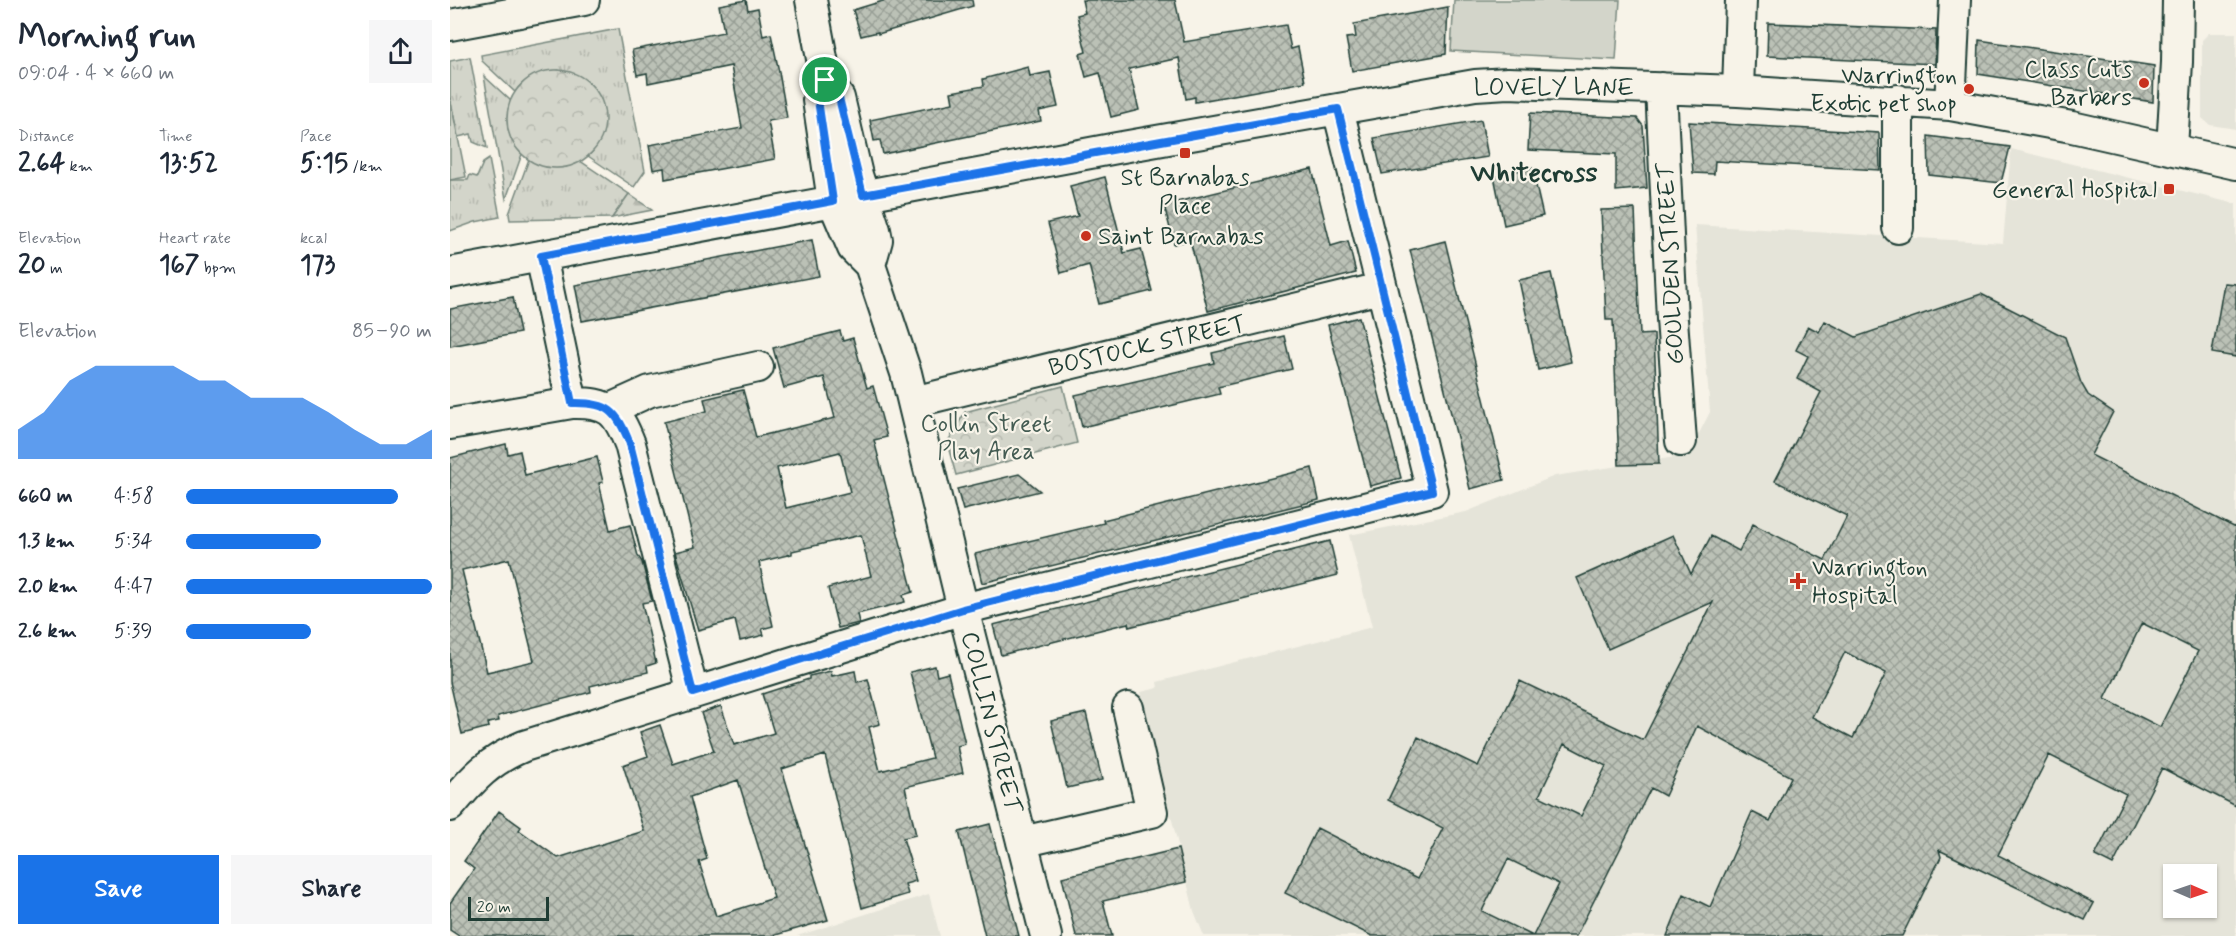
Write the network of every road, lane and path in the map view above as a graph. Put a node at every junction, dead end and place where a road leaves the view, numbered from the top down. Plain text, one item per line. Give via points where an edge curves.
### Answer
1 (584, 0) edge
2 (811, 0) edge
3 (1741, 0) edge
4 (1955, 0) edge
5 (2178, 0) edge
6 (450, 25) edge
7 (825, 80) junction
8 (1661, 88) junction
9 (1738, 91) junction
10 (1898, 100) junction
11 (1950, 105) junction
12 (1338, 109) junction
13 (2172, 149) junction
14 (2236, 164) edge
15 (863, 195) junction
16 (833, 201) junction
17 (1899, 228) dead end
18 (541, 256) junction
19 (870, 265) junction
20 (450, 273) edge
21 (1382, 288) junction
22 (758, 367) dead end
23 (913, 402) junction
24 (572, 403) junction
25 (610, 409) junction
26 (450, 424) edge
27 (1681, 441) dead end
28 (963, 609) junction
29 (693, 693) junction
30 (1128, 708) dead end
31 (450, 806) edge
32 (1022, 842) junction
33 (1046, 936) edge

1 - 6 street
2 - 7 street
3 - 9 street
4 - 11 street
5 - 13 street
7 - 15 street, COLLIN STREET via 839,98
7 - 16 street, COLLIN STREET via 818,100
8 - 9 street, LOVELY LANE
8 - 12 street, LOVELY LANE via 1508,82
8 - 27 street, GOULDEN STREET
9 - 10 street, LOVELY LANE
10 - 11 street, LOVELY LANE
10 - 17 street
11 - 13 street, LOVELY LANE
12 - 15 street, LOVELY LANE
12 - 21 street
13 - 14 street, LOVELY LANE
15 - 16 street, LOVELY LANE
15 - 19 street, COLLIN STREET via 877,240
16 - 18 street, LOVELY LANE
16 - 19 street, COLLIN STREET via 853,248
18 - 20 street, LOVELY LANE
18 - 24 street
19 - 23 street, COLLIN STREET
21 - 23 street, BOSTOCK STREET
21 - 28 street via 1432,491
22 - 25 street via 650,391
23 - 28 street, COLLIN STREET
24 - 25 street via 592,402
24 - 26 street
25 - 29 street via 622,423 630,444
28 - 29 street
28 - 32 street, COLLIN STREET
29 - 31 street via 512,751 474,776
30 - 32 street via 1152,812
32 - 33 street, COLLIN STREET

